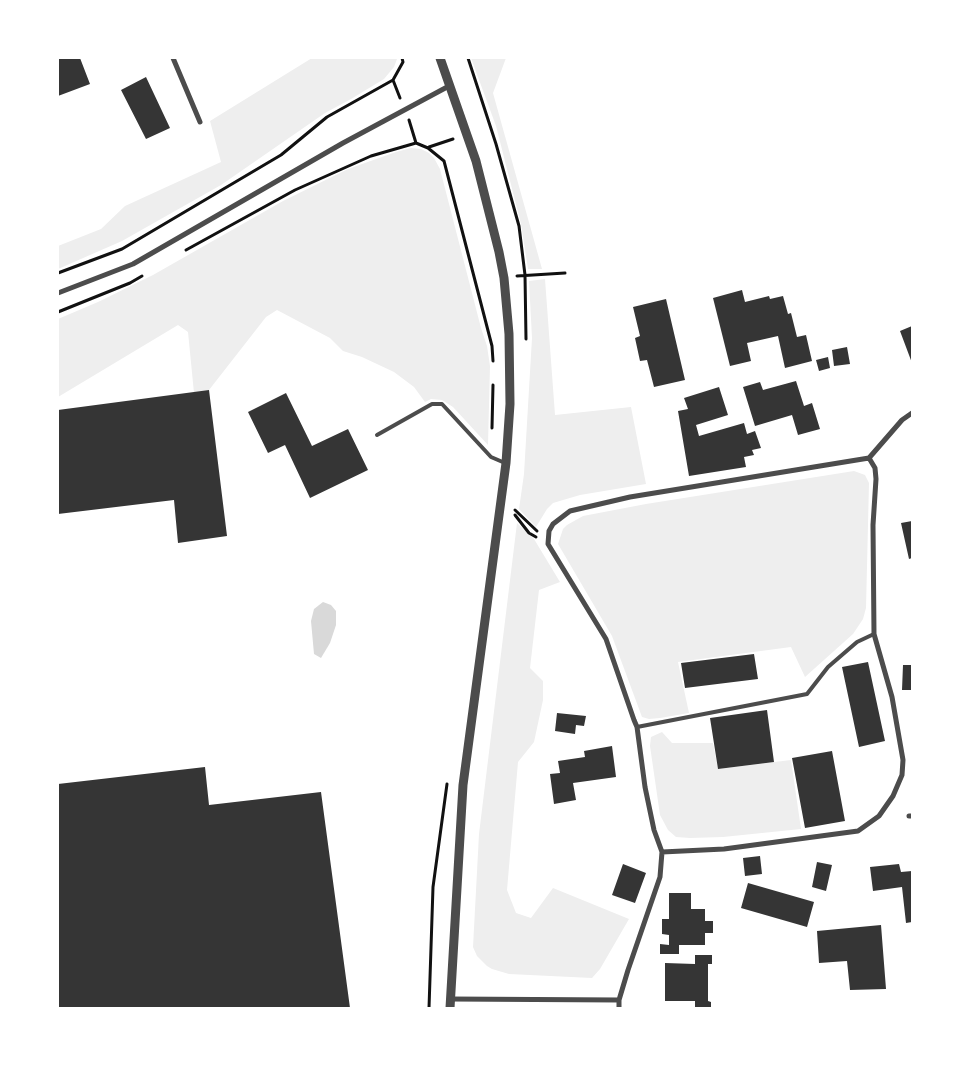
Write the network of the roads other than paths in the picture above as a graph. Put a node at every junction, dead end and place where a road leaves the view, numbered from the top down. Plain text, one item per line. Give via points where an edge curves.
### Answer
1 (173, 58) edge
2 (440, 58) edge
3 (449, 86) junction
4 (200, 122) dead end
5 (58, 293) edge
6 (912, 413) edge
7 (377, 435) dead end
8 (869, 458) junction
9 (506, 463) junction
10 (874, 634) junction
11 (637, 727) junction
12 (662, 852) junction
13 (450, 999) junction
14 (619, 1000) junction
15 (450, 1008) edge
16 (619, 1008) edge

1 - 4 street
2 - 3 street
3 - 5 street via 133,264
3 - 9 street via 476,161 504,278 510,404
6 - 8 street
7 - 9 lane via 432,404 442,404 491,457
8 - 10 street via 875,468 876,479
8 - 11 street via 630,498 570,511 553,524 548,541 606,639
9 - 13 street via 463,785
10 - 11 lane via 857,642 828,667 807,694
10 - 12 street via 892,697 903,760 902,775 893,796 879,816 858,832 724,850
11 - 12 street via 645,787
12 - 14 street via 660,877
13 - 14 street
13 - 15 street
14 - 16 street

